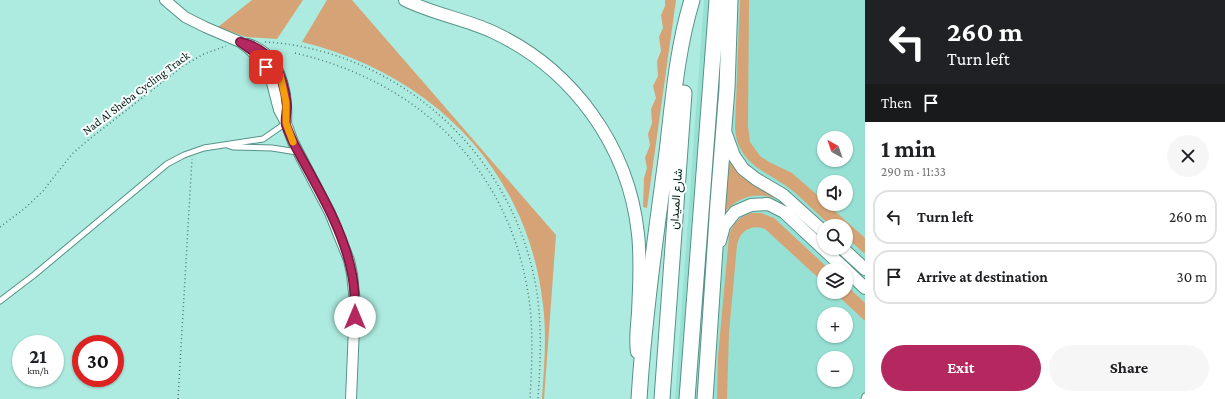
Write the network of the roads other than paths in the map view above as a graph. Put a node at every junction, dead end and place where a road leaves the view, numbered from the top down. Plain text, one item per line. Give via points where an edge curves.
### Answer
1 (165, 0) edge
2 (405, 0) edge
3 (692, 0) edge
4 (718, 0) edge
5 (730, 0) edge
6 (286, 123) junction
7 (724, 127) junction
8 (227, 145) junction
9 (298, 152) junction
10 (817, 226) edge
11 (850, 255) edge
12 (839, 263) edge
13 (865, 269) edge
14 (853, 277) edge
15 (712, 279) junction
16 (865, 288) edge
17 (0, 301) edge
18 (641, 366) junction
19 (865, 396) edge
20 (351, 399) edge
21 (638, 399) edge
22 (662, 399) edge
23 (687, 399) edge
24 (705, 399) edge
25 (864, 399) edge

1 - 6 street via 190,19 240,42 254,52 266,67 273,83 279,110
2 - 18 street via 479,26 521,46 561,77 601,127 626,177 636,218 640,263 636,344
3 - 18 main road via 679,60
3 - 22 main road, شارع الميدان
4 - 23 main road, شارع الميدان
5 - 7 main road
6 - 8 lane via 263,138
6 - 9 street
7 - 10 street via 732,152 743,169 783,195
7 - 15 main road
8 - 9 lane
8 - 17 lane via 204,148 175,159
9 - 20 street via 330,213 352,274 355,303
11 - 13 street
12 - 15 street via 784,212 768,204 756,204 740,209 727,221 722,232
14 - 16 street
15 - 24 main road
18 - 21 main road
19 - 25 lane

